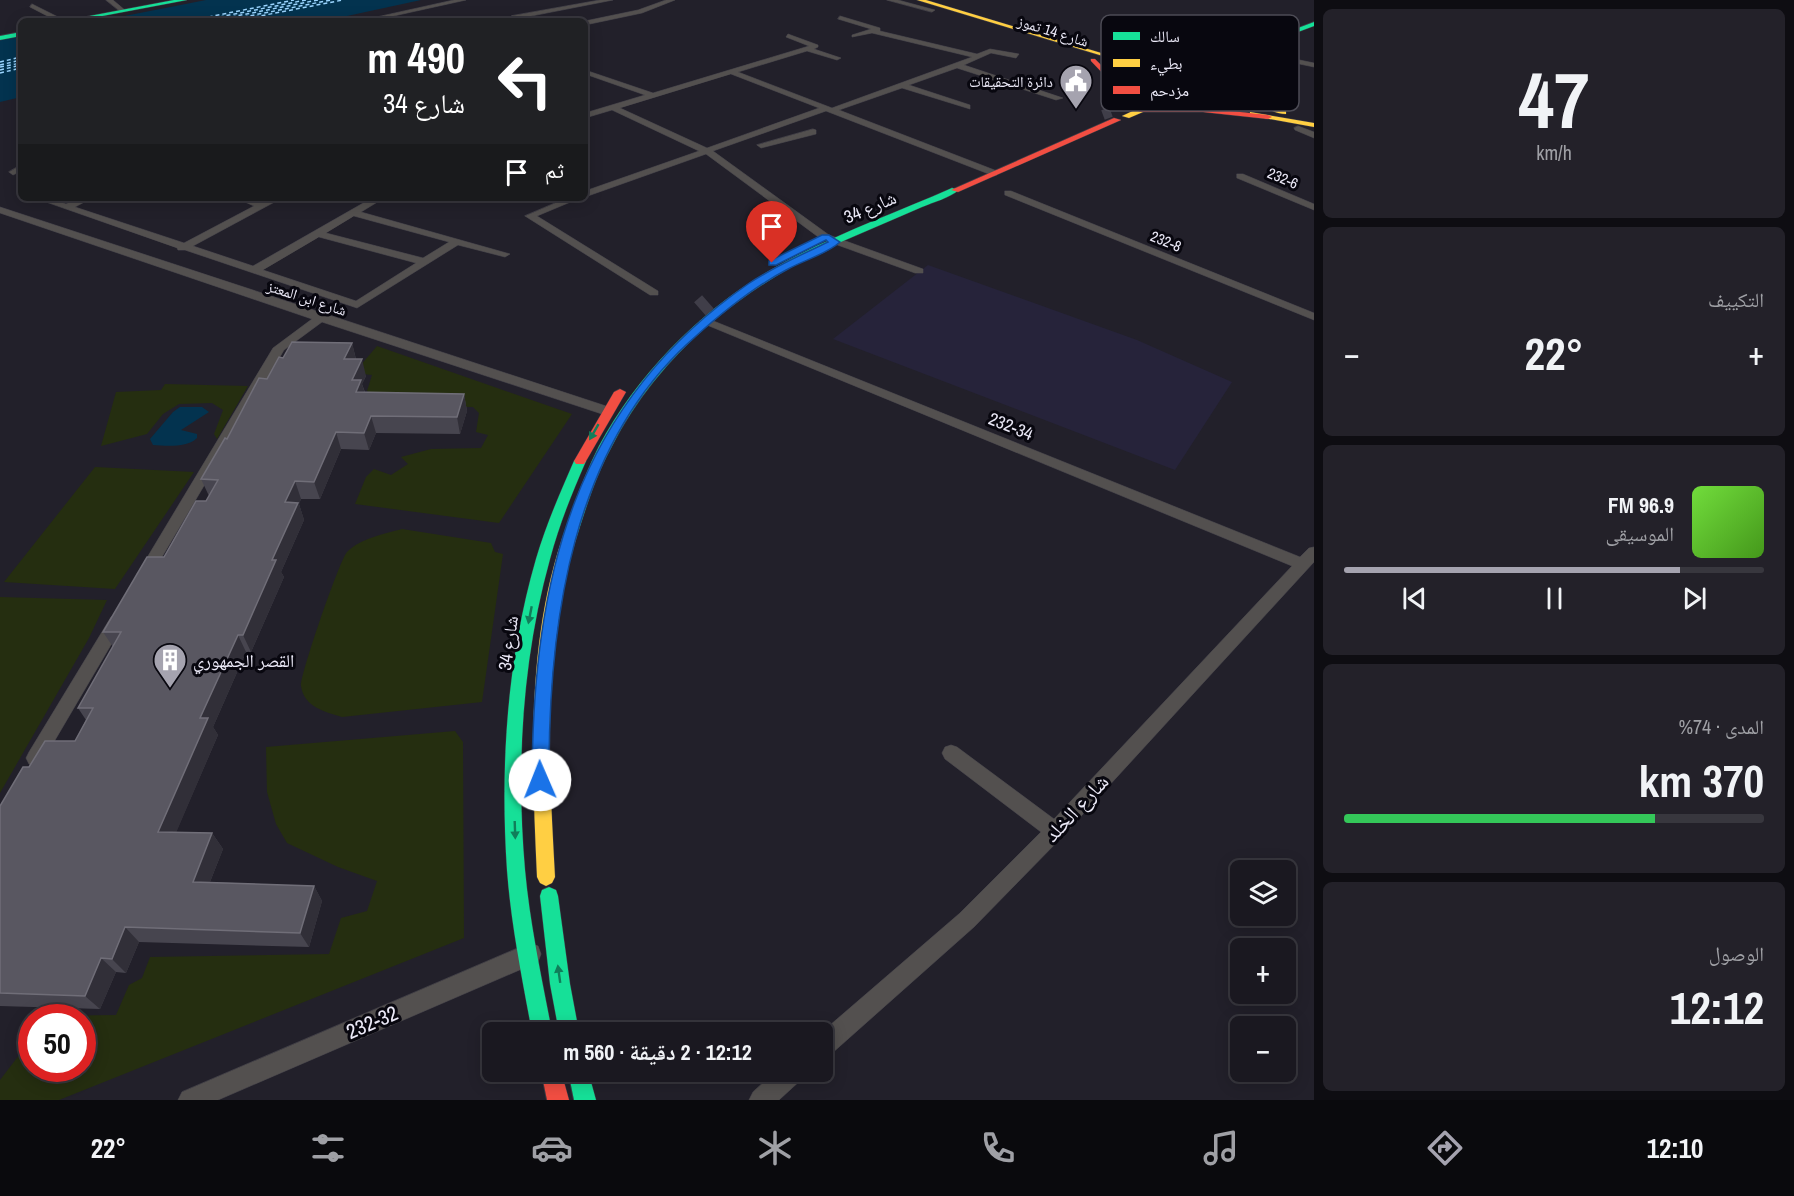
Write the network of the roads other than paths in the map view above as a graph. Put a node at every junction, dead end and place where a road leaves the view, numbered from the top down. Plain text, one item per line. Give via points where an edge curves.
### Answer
1 (109, 0) edge
2 (184, 0) edge
3 (202, 0) edge
4 (463, 0) edge
5 (610, 0) edge
6 (672, 0) edge
7 (890, 0) edge
8 (160, 2) edge
9 (598, 2) junction
10 (921, 3) edge
11 (32, 6) dead end
12 (123, 11) junction
13 (624, 15) junction
14 (58, 18) edge
15 (82, 18) edge
16 (103, 18) edge
17 (376, 18) edge
18 (511, 18) edge
19 (840, 18) dead end
20 (588, 22) edge
21 (1314, 24) edge
22 (1299, 30) edge
23 (18, 31) edge
24 (873, 31) junction
25 (18, 32) edge
26 (0, 33) edge
27 (1314, 33) edge
28 (788, 36) dead end
29 (854, 36) dead end
30 (0, 38) edge
31 (1299, 39) edge
32 (808, 49) junction
33 (1088, 55) junction
34 (978, 56) junction
35 (1016, 56) dead end
36 (1101, 56) edge
37 (837, 58) dead end
38 (1101, 58) edge
39 (1101, 62) edge
40 (1299, 62) edge
41 (1314, 65) edge
42 (959, 66) junction
43 (1101, 68) edge
44 (732, 72) junction
45 (588, 73) edge
46 (904, 86) junction
47 (654, 96) junction
48 (1059, 98) dead end
49 (967, 107) dead end
50 (614, 108) junction
51 (828, 110) junction
52 (1117, 111) edge
53 (1121, 111) edge
54 (1134, 111) edge
55 (1212, 111) edge
56 (1240, 111) edge
57 (1283, 112) edge
58 (1117, 114) junction
59 (588, 115) edge
60 (1268, 117) junction
61 (1314, 118) edge
62 (1314, 125) edge
63 (1298, 128) dead end
64 (813, 132) dead end
65 (1314, 135) edge
66 (747, 137) junction
67 (707, 151) junction
68 (987, 171) junction
69 (1240, 176) dead end
70 (588, 193) edge
71 (1008, 193) dead end
72 (49, 201) edge
73 (80, 201) edge
74 (249, 201) edge
75 (272, 201) edge
76 (374, 201) edge
77 (568, 201) edge
78 (262, 206) junction
79 (67, 207) junction
80 (1314, 207) edge
81 (0, 210) edge
82 (353, 213) junction
83 (318, 234) junction
84 (831, 239) junction
85 (457, 242) junction
86 (182, 248) junction
87 (505, 254) dead end
88 (424, 262) junction
89 (237, 266) junction
90 (253, 271) junction
91 (919, 271) dead end
92 (213, 282) junction
93 (654, 293) dead end
94 (703, 313) junction
95 (1314, 317) edge
96 (320, 318) junction
97 (631, 377) dead end
98 (607, 411) junction
99 (1309, 558) edge
100 (139, 584) edge
101 (126, 605) edge
102 (951, 753) dead end
103 (30, 767) edge
104 (1055, 831) junction
105 (546, 878) dead end
106 (549, 896) dead end
107 (555, 943) junction
108 (527, 955) junction
109 (540, 1022) edge
110 (567, 1022) edge
111 (833, 1037) edge
112 (554, 1082) edge
113 (581, 1082) edge
114 (781, 1082) edge
115 (190, 1100) edge
116 (558, 1100) edge
117 (585, 1100) edge
118 (761, 1100) edge

1 - 12 street
2 - 8 main road
3 - 16 main road
4 - 17 street
5 - 9 street
6 - 13 street
7 - 10 street
8 - 12 main road
9 - 13 street via 625,12
9 - 18 street via 556,6
10 - 33 main road, شارع 14 تموز
10 - 33 main road, شارع 14 تموز via 956,10
11 - 14 street
12 - 15 main road
13 - 20 street
19 - 24 street via 878,29
21 - 22 main road
23 - 26 main road
24 - 29 street
24 - 34 street
25 - 30 main road
27 - 31 main road
28 - 32 street via 816,46
32 - 37 street
32 - 44 street
33 - 36 main road
33 - 38 main road, شارع 14 تموز
33 - 39 main road, شارع 14 تموز
33 - 43 main road
34 - 35 street via 990,51
34 - 42 street via 979,59
40 - 41 street
42 - 46 street
42 - 48 street
44 - 47 street
44 - 51 street
45 - 47 street
46 - 49 street
46 - 51 street
47 - 50 street
50 - 59 street
50 - 67 street
51 - 66 street
51 - 68 street
52 - 58 main road
53 - 58 main road, شارع 34
54 - 58 main road, شارع 34
55 - 60 main road
56 - 60 main road
57 - 61 main road
58 - 68 main road, شارع 34
60 - 62 main road
63 - 65 street
64 - 66 street via 765,147
66 - 67 street
67 - 70 street
67 - 84 street
68 - 84 main road, شارع 34
69 - 80 street, 232-6
71 - 95 street, 232-8
72 - 79 street
73 - 79 street
74 - 78 street
75 - 78 street
76 - 82 street
77 - 93 street via 530,216
78 - 86 street
79 - 86 street
81 - 92 street, شارع ابن المعتز
82 - 83 street
82 - 85 street
83 - 88 street
83 - 90 street
84 - 91 street
84 - 94 main road, شارع 34
85 - 87 street
85 - 88 street
86 - 89 street
88 - 90 street via 357,305
89 - 90 street
89 - 92 street
92 - 96 street, شارع ابن المعتز
94 - 99 street, 232-34 via 1271,546
94 - 105 main road, شارع 34 via 620,418 585,489 566,545 550,621 540,711
96 - 98 street, شارع ابن المعتز
96 - 100 street via 279,348
97 - 98 main road, شارع 34
98 -> 108 main road, شارع 34 via 576,466 553,523 526,635 517,713 514,800
99 - 104 street, شارع الخلد
101 - 103 street
102 - 104 street
104 - 111 street, شارع الخلد via 967,920
106 - 107 main road
107 - 108 street, 232-32
110 -> 107 main road
108 - 109 main road, شارع 34
108 - 115 street, 232-32
112 - 116 main road
113 - 117 main road
114 - 118 street

